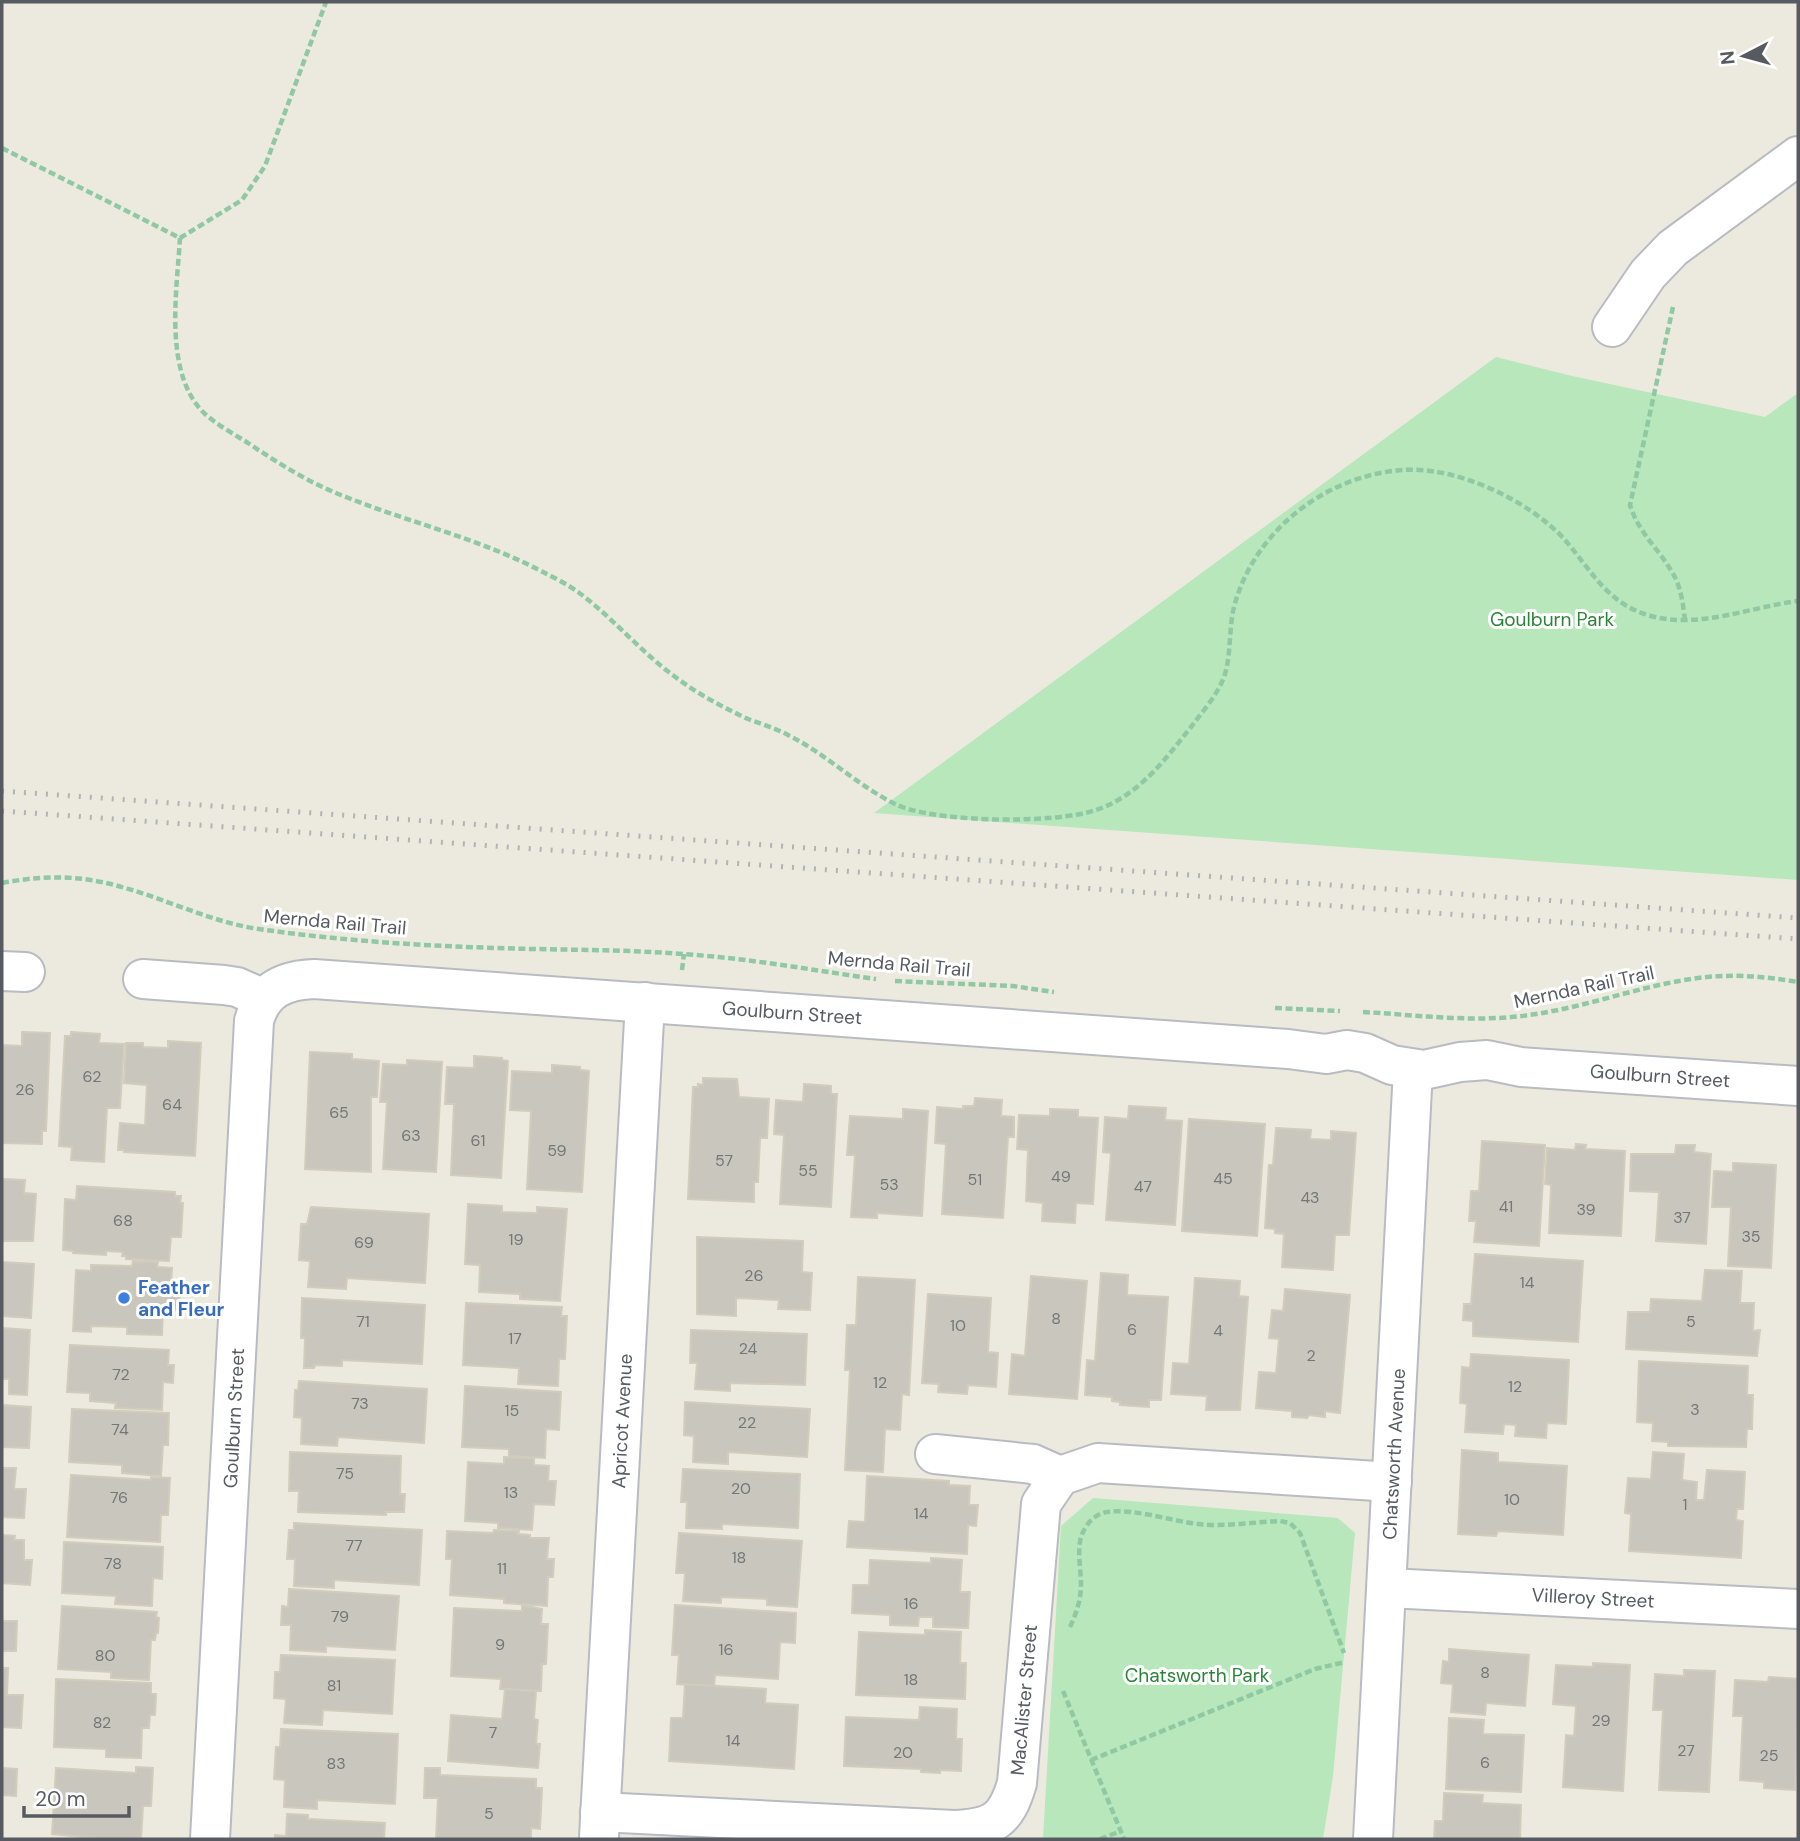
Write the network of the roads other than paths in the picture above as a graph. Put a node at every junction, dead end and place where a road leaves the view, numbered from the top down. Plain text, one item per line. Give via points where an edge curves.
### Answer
1 (1798, 156) edge
2 (1612, 327) dead end
3 (143, 979) dead end
4 (264, 999) junction
5 (645, 1002) junction
6 (1412, 1081) junction
7 (1798, 1086) edge
8 (935, 1454) dead end
9 (1060, 1476) junction
10 (1392, 1482) junction
11 (1388, 1588) junction
12 (1798, 1608) edge
13 (600, 1826) edge
14 (845, 1832) edge
15 (210, 1839) edge
16 (1373, 1839) edge

1 - 2 street via 1672,248
3 - 4 street via 237,987
4 - 5 street, Goulburn Street via 283,984 314,979
4 - 15 street, Goulburn Street via 254,1021
5 - 6 street, Goulburn Street via 1326,1054 1347,1050 1392,1065
5 - 13 street, Apricot Avenue
6 - 7 street, Goulburn Street via 1424,1070 1487,1060 1521,1067
6 - 10 street, Chatsworth Avenue
8 - 9 street via 1033,1464
9 - 10 street via 1098,1463
9 - 14 street, MacAlister Street via 1041,1504 1020,1763 1008,1808 1001,1818 977,1829
10 - 11 street, Chatsworth Avenue
11 - 12 street, Villeroy Street
11 - 16 street, Chatsworth Avenue
13 - 14 street, MacAlister Street

